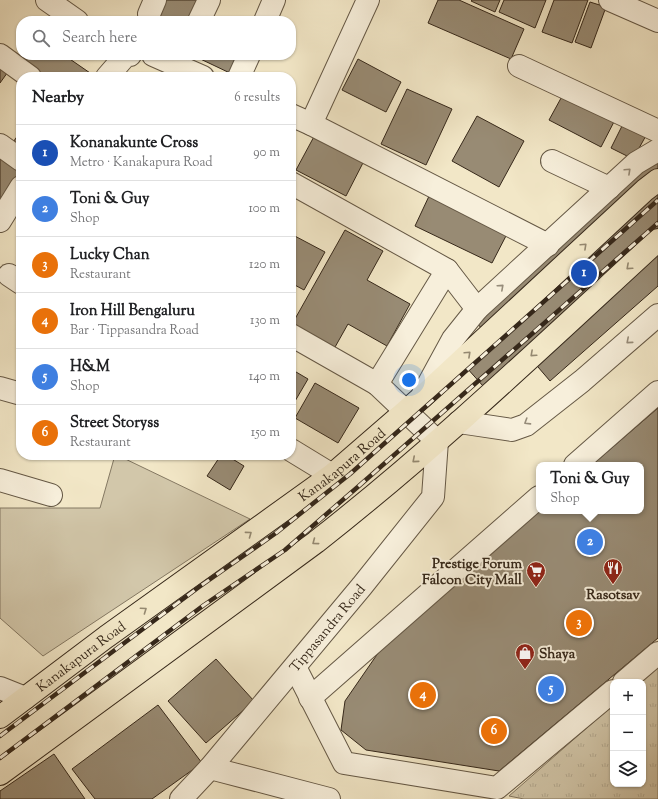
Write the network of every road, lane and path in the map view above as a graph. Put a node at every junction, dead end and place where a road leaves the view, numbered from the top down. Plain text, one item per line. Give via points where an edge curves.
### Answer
1 (47, 0) edge
2 (209, 0) edge
3 (274, 0) edge
4 (368, 0) edge
5 (616, 1) edge
6 (70, 16) edge
7 (202, 16) edge
8 (266, 16) edge
9 (658, 21) edge
10 (0, 55) edge
11 (122, 60) edge
12 (247, 60) edge
13 (182, 61) edge
14 (519, 66) dead end
15 (23, 72) edge
16 (111, 72) edge
17 (196, 72) edge
18 (241, 72) edge
19 (296, 117) edge
20 (311, 124) junction
21 (658, 131) edge
22 (0, 145) edge
23 (658, 150) edge
24 (16, 156) edge
25 (552, 162) dead end
26 (658, 180) edge
27 (296, 186) edge
28 (609, 188) junction
29 (16, 195) edge
30 (0, 221) edge
31 (658, 240) edge
32 (548, 245) junction
33 (447, 270) junction
34 (478, 309) junction
35 (658, 315) edge
36 (296, 338) edge
37 (377, 384) junction
38 (0, 388) edge
39 (658, 392) edge
40 (16, 393) edge
41 (414, 404) junction
42 (459, 422) junction
43 (437, 441) junction
44 (296, 453) edge
45 (578, 462) edge
46 (332, 475) junction
47 (0, 480) edge
48 (51, 495) dead end
49 (536, 500) edge
50 (658, 653) edge
51 (295, 667) junction
52 (628, 679) edge
53 (0, 688) edge
54 (610, 694) edge
55 (25, 698) junction
56 (310, 698) junction
57 (0, 717) edge
58 (210, 768) junction
59 (0, 774) edge
60 (181, 799) edge
61 (329, 799) edge

1 - 6 street
2 - 7 street
3 - 8 street
4 - 20 street
5 - 9 street
10 - 15 street
11 - 16 street
12 - 18 street
13 - 17 street
14 - 21 street
19 - 20 street
20 - 32 street
22 - 24 street
28 -> 23 street via 636,163
25 - 28 street
41 -> 26 highway, Kanakapura Road
27 - 33 street
28 - 32 street
29 - 30 street
31 -> 42 highway
34 -> 32 street
33 - 34 street
33 - 37 street
34 - 41 street via 453,339
35 -> 42 street via 582,382 526,425 512,430
36 - 37 street
37 - 41 street
38 - 40 street
39 - 45 street
41 - 43 street
41 - 46 highway, Kanakapura Road
42 - 43 highway
43 - 51 street, Tippasandra Road via 433,497
43 -> 59 highway via 316,542
44 - 46 street
55 -> 46 highway, Kanakapura Road
47 - 48 street
49 - 56 street
50 - 52 street
51 - 56 street
51 - 58 street, Tippasandra Road
53 - 55 street
54 - 56 street via 497,788 344,763
55 - 57 highway, Kanakapura Road
58 - 60 street, Tippasandra Road
58 - 61 street

